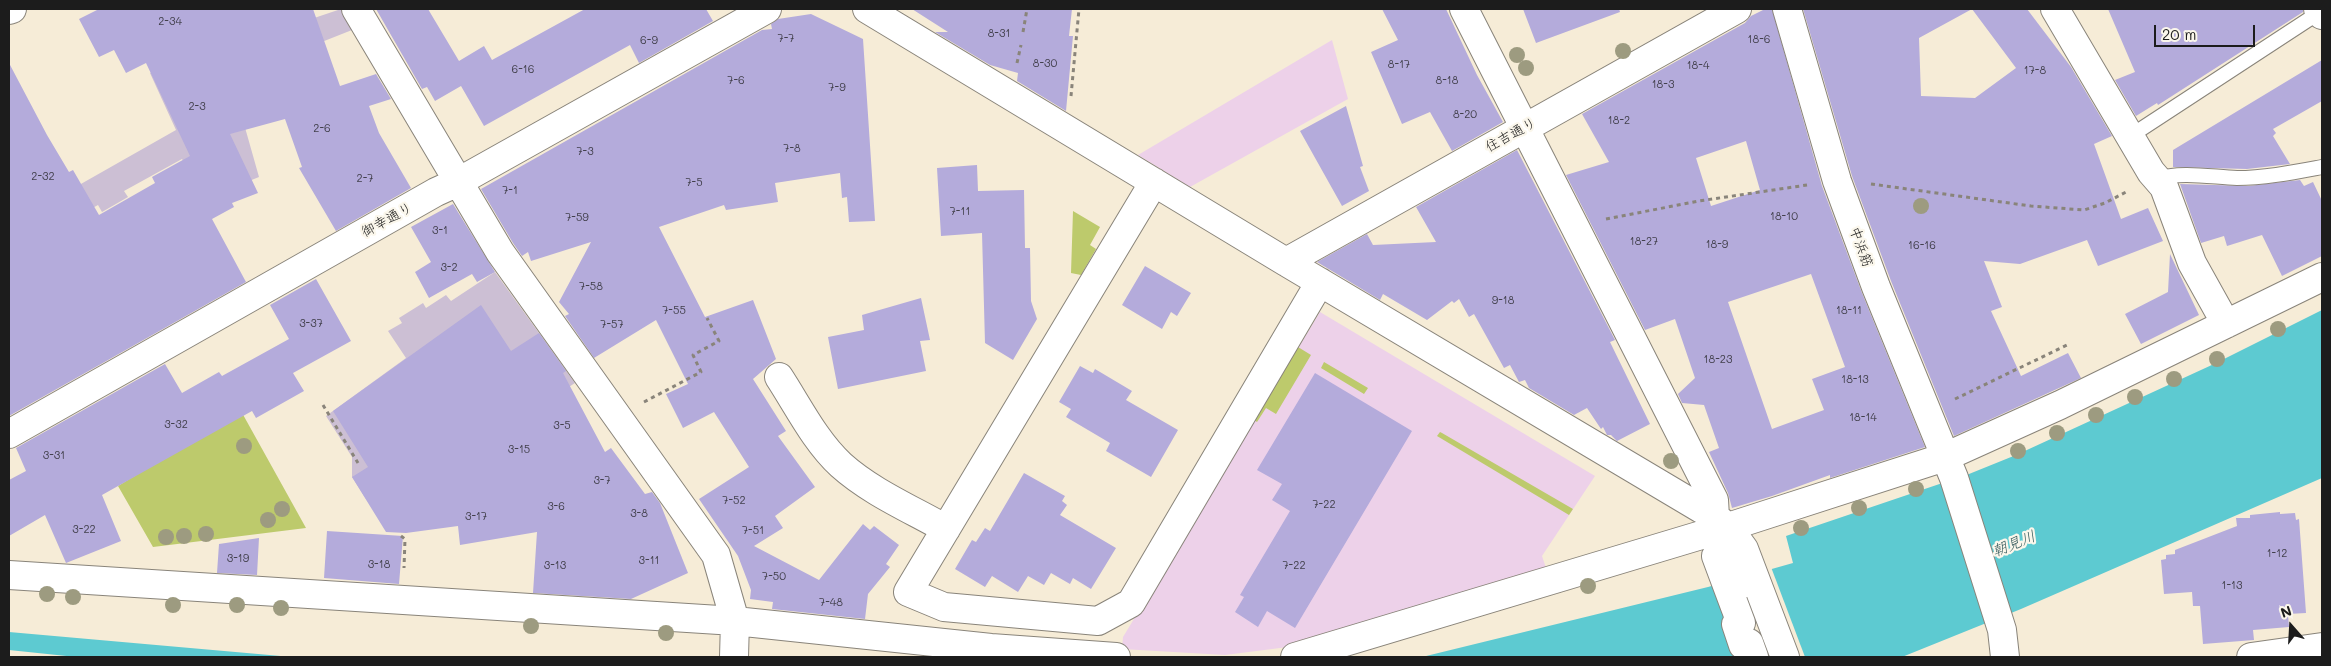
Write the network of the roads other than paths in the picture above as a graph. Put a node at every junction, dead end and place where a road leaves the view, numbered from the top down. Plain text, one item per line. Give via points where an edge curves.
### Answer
1 (356, 9) edge
2 (767, 9) edge
3 (867, 9) edge
4 (1464, 9) edge
5 (1737, 9) edge
6 (1787, 9) edge
7 (2055, 9) edge
8 (2320, 12) edge
9 (1524, 128) junction
10 (2130, 137) junction
11 (2322, 168) edge
12 (2156, 179) junction
13 (458, 182) junction
14 (1154, 182) junction
15 (1286, 262) junction
16 (2322, 277) edge
17 (1320, 282) junction
18 (2226, 324) junction
19 (780, 377) dead end
20 (9, 434) edge
21 (1950, 468) junction
22 (1721, 522) junction
23 (946, 529) junction
24 (9, 575) edge
25 (735, 638) edge
26 (2322, 647) edge
27 (1116, 657) edge
28 (1295, 657) edge
29 (1754, 657) edge
30 (1765, 657) edge
31 (1785, 657) edge
32 (2005, 657) edge
33 (2251, 657) edge

1 - 13 street
2 - 13 street, 御幸通り
3 - 14 street
4 - 9 street
5 - 9 street, 住吉通り
6 - 21 street, 中浜筋 via 1837,181 1876,287
7 - 10 street
8 - 10 lane
9 - 15 street, 住吉通り
9 - 22 street via 1714,500
10 - 12 street
11 - 12 lane via 2240,178 2170,174
12 - 18 street via 2164,187 2192,263
13 - 20 street, 御幸通り
13 - 25 street via 500,252 716,555
14 - 15 street
14 - 23 street
15 - 17 street
16 - 18 street
17 - 22 street
17 - 23 street via 1131,603 1098,621 944,607 908,592
18 - 21 street via 2060,405
19 - 23 street via 825,447 841,465
21 - 22 street
21 - 32 street, 中浜筋 via 2002,630
22 - 28 street
22 - 31 street via 1744,549
24 - 25 street
25 - 27 street via 991,648
26 - 33 street
29 - 30 street via 1749,643 1743,645 1736,624 1741,622 1716,556 1726,554

